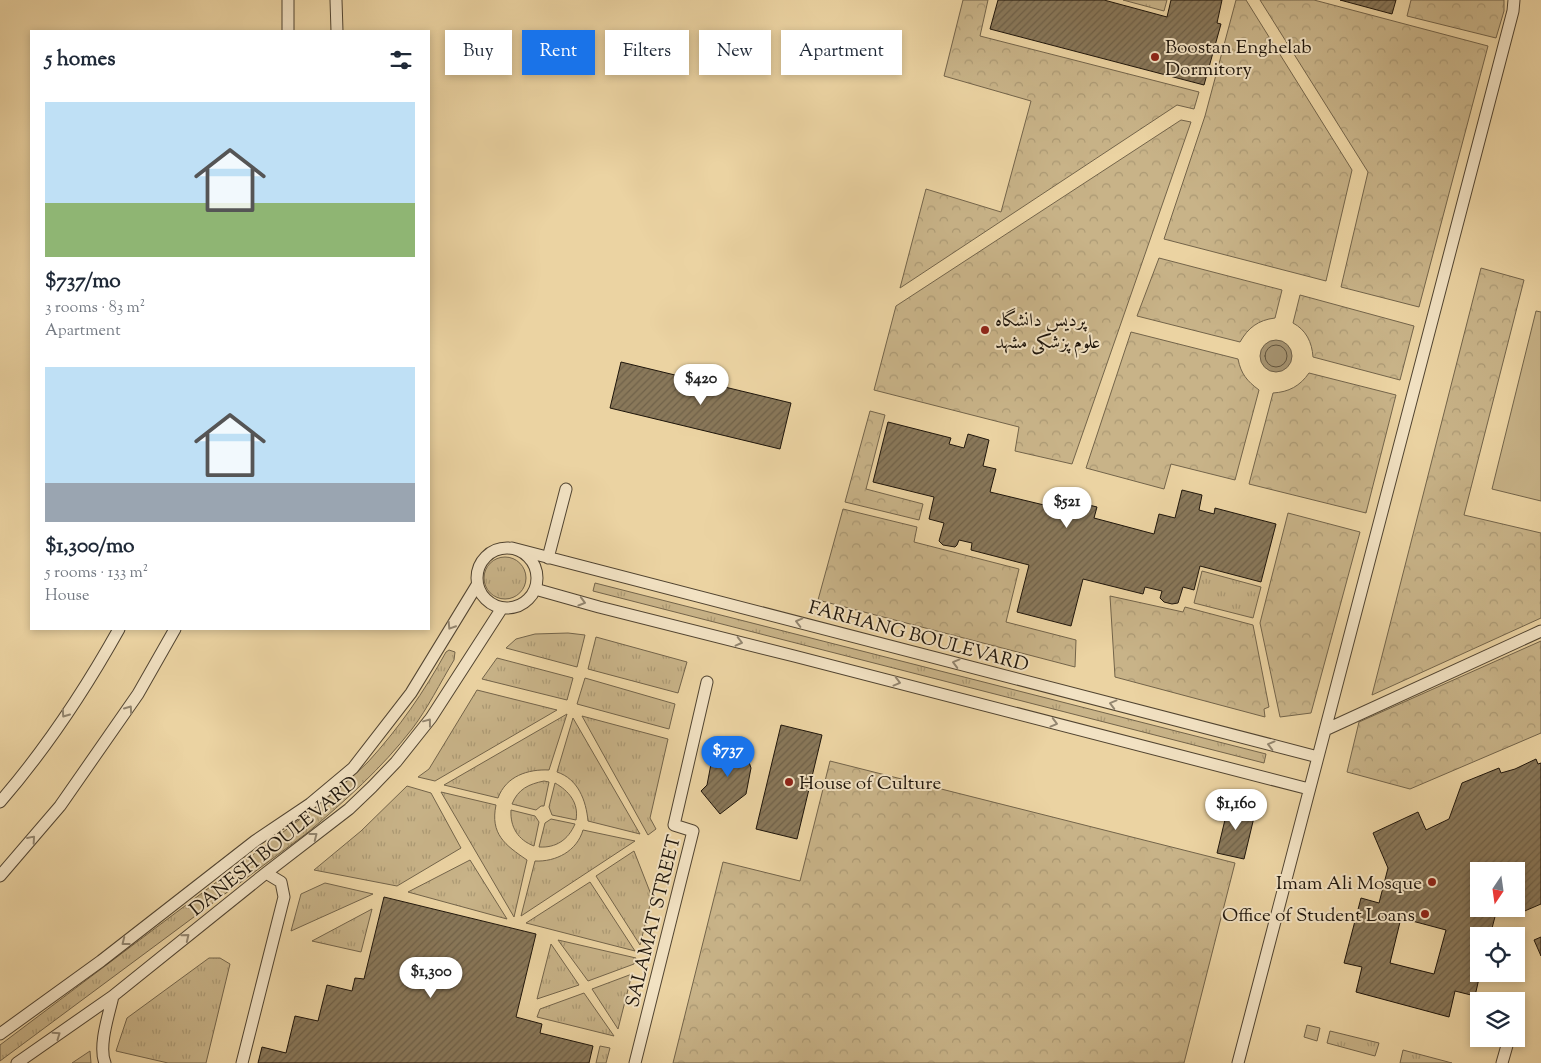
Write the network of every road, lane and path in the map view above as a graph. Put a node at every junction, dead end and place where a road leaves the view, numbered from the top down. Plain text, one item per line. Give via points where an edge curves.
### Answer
1 (288, 0) edge
2 (336, 0) edge
3 (1514, 0) edge
4 (288, 30) edge
5 (337, 30) edge
6 (566, 489) dead end
7 (512, 548) junction
8 (548, 558) junction
9 (477, 585) junction
10 (535, 589) junction
11 (502, 608) junction
12 (118, 630) edge
13 (174, 630) edge
14 (1541, 631) edge
15 (707, 682) dead end
16 (1325, 730) junction
17 (1318, 757) junction
18 (1309, 790) junction
19 (0, 802) edge
20 (284, 859) junction
21 (266, 873) junction
22 (0, 876) edge
23 (280, 882) junction
24 (113, 996) junction
25 (0, 1034) edge
26 (1507, 1047) edge
27 (17, 1063) edge
28 (105, 1063) edge
29 (242, 1063) edge
30 (634, 1063) edge
31 (1238, 1063) edge
32 (1502, 1063) edge

1 - 4 lane
2 - 5 lane
3 - 16 lane
6 - 8 lane
7 - 8 lane, FARHANG BOULEVARD
7 - 9 lane via 500,548 480,562 476,573
7 - 10 lane via 532,560 537,571
17 -> 8 lane, FARHANG BOULEVARD
9 - 11 lane via 482,596
9 -> 25 lane, DANESH BOULEVARD via 410,693 353,768 310,804
10 - 11 lane via 525,603 514,608
10 -> 18 lane
20 -> 11 lane, DANESH BOULEVARD via 349,809 396,762 431,718
12 -> 19 lane via 97,669 22,777
22 -> 13 lane via 60,806 138,694
14 - 16 lane
15 - 30 lane, SALAMAT STREET via 674,825 692,830
16 - 17 lane
17 - 18 lane
18 - 31 lane
20 - 21 lane, DANESH BOULEVARD
20 - 23 lane
21 - 23 lane
24 -> 21 lane, DANESH BOULEVARD
23 - 29 lane via 284,897
27 -> 24 lane, DANESH BOULEVARD
24 - 28 lane via 104,1036
26 - 32 lane

